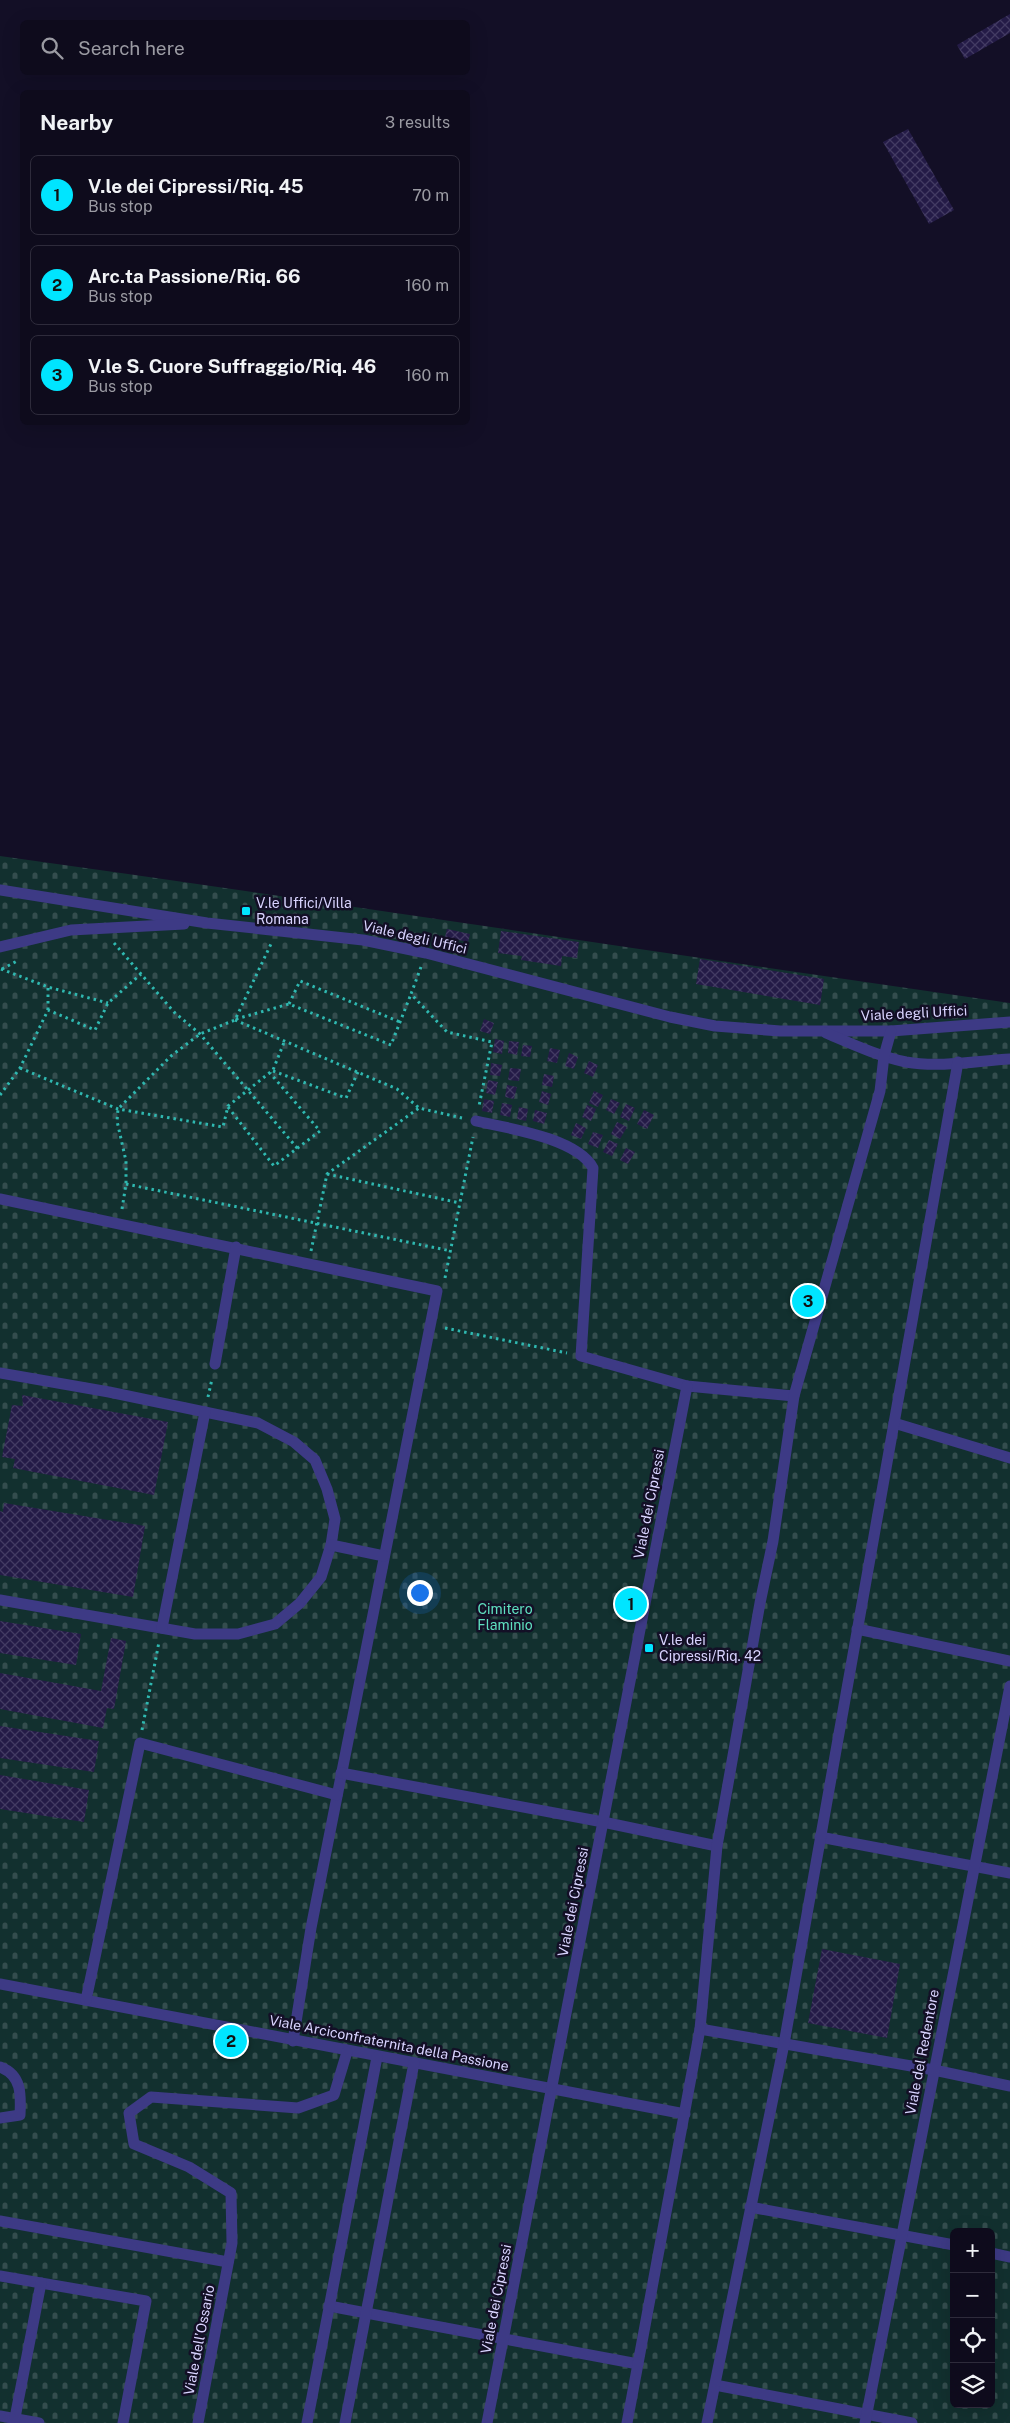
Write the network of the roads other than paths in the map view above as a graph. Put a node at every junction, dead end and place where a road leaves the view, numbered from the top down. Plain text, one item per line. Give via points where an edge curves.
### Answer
1 (0, 890) edge
2 (208, 922) junction
3 (0, 947) edge
4 (1010, 1022) edge
5 (820, 1031) junction
6 (891, 1031) junction
7 (884, 1056) junction
8 (1010, 1059) edge
9 (958, 1062) junction
10 (476, 1121) road end
11 (0, 1199) edge
12 (236, 1247) junction
13 (215, 1364) road end
14 (0, 1373) edge
15 (686, 1386) junction
16 (794, 1396) junction
17 (205, 1412) junction
18 (894, 1423) junction
19 (1010, 1458) edge
20 (330, 1545) junction
21 (384, 1556) junction
22 (0, 1600) edge
23 (162, 1628) junction
24 (857, 1629) junction
25 (1010, 1661) edge
26 (1010, 1686) edge
27 (342, 1773) junction
28 (337, 1795) junction
29 (603, 1822) junction
30 (820, 1837) junction
31 (717, 1846) junction
32 (974, 1866) junction
33 (1010, 1873) edge
34 (0, 1984) edge
35 (86, 2000) junction
36 (700, 2029) junction
37 (293, 2041) junction
38 (784, 2044) junction
39 (347, 2052) junction
40 (377, 2057) junction
41 (414, 2063) junction
42 (0, 2067) edge
43 (934, 2070) junction
44 (1010, 2086) edge
45 (552, 2090) junction
46 (685, 2114) junction
47 (0, 2118) edge
48 (750, 2207) junction
49 (0, 2221) edge
50 (902, 2234) junction
51 (950, 2244) edge
52 (995, 2254) edge
53 (1010, 2257) edge
54 (228, 2262) junction
55 (0, 2276) edge
56 (41, 2283) junction
57 (329, 2306) junction
58 (366, 2313) junction
59 (504, 2339) junction
60 (638, 2364) junction
61 (715, 2385) junction
62 (0, 2416) edge
63 (866, 2419) edge
64 (15, 2421) edge
65 (38, 2423) edge
66 (123, 2423) edge
67 (198, 2423) edge
68 (307, 2423) edge
69 (344, 2423) edge
70 (487, 2423) edge
71 (627, 2423) edge
72 (707, 2423) edge
73 (912, 2423) edge

1 - 2 lane, Viale degli Uffici
2 - 3 lane via 100,927
2 - 5 lane, Viale degli Uffici via 363,940 426,953 695,1023 736,1029
4 - 6 lane, Viale degli Uffici
5 - 6 lane, Viale degli Uffici
5 - 7 lane, Viale degli Uffici
6 - 7 lane
7 - 9 lane, Viale degli Uffici via 916,1063
7 - 16 lane via 880,1091
8 - 9 lane, Viale degli Uffici
9 - 18 lane
10 - 15 lane via 532,1134 586,1157 593,1168 581,1356
11 - 12 lane
12 - 13 lane
12 - 21 lane via 437,1291
14 - 17 lane
15 - 16 lane
15 - 29 lane, Viale dei Cipressi
16 - 31 lane via 773,1541
17 - 20 lane via 258,1424 294,1442 315,1460 335,1518
17 - 23 lane
18 - 19 lane
18 - 24 lane
20 - 21 lane
20 - 23 lane via 321,1577 275,1624 238,1634 195,1634
21 - 27 lane
22 - 23 lane
24 - 25 lane
24 - 30 lane
26 - 32 lane, Viale del Redentore
27 - 28 lane
27 - 29 lane
28 - 35 lane via 140,1742
28 - 37 lane
29 - 31 lane
29 - 45 lane, Viale dei Cipressi
30 - 32 lane
30 - 38 lane
31 - 36 lane
32 - 33 lane
32 - 43 lane, Viale del Redentore
34 - 35 lane, Viale Arciconfraternita della Passione
35 - 37 lane, Viale Arciconfraternita della Passione
36 - 38 lane
36 - 46 lane
37 - 39 lane, Viale Arciconfraternita della Passione
38 - 43 lane
38 - 48 lane
39 - 40 lane, Viale Arciconfraternita della Passione
39 - 54 lane, Viale dell'Ossario via 334,2095 298,2108 150,2097 129,2112 134,2144 189,2167 231,2193 232,2243
40 - 41 lane, Viale Arciconfraternita della Passione
40 - 57 lane
41 - 45 lane, Viale Arciconfraternita della Passione
41 - 58 lane
42 - 47 lane via 10,2070 21,2088 20,2115
43 - 44 lane
43 - 50 lane, Viale del Redentore
45 - 46 lane, Viale Arciconfraternita della Passione
45 - 59 lane, Viale dei Cipressi
46 - 60 lane
48 - 50 lane
48 - 61 lane
49 - 54 lane
50 - 51 lane
50 - 63 lane, Viale del Redentore
52 - 53 lane
54 - 67 lane, Viale dell'Ossario
55 - 56 lane
56 - 64 lane
56 - 66 lane via 146,2301
57 - 58 lane
57 - 68 lane
58 - 59 lane
58 - 69 lane
59 - 60 lane
59 - 70 lane, Viale dei Cipressi
60 - 71 lane
61 - 63 lane
61 - 72 lane
62 - 64 lane
63 - 73 lane
64 - 65 lane

